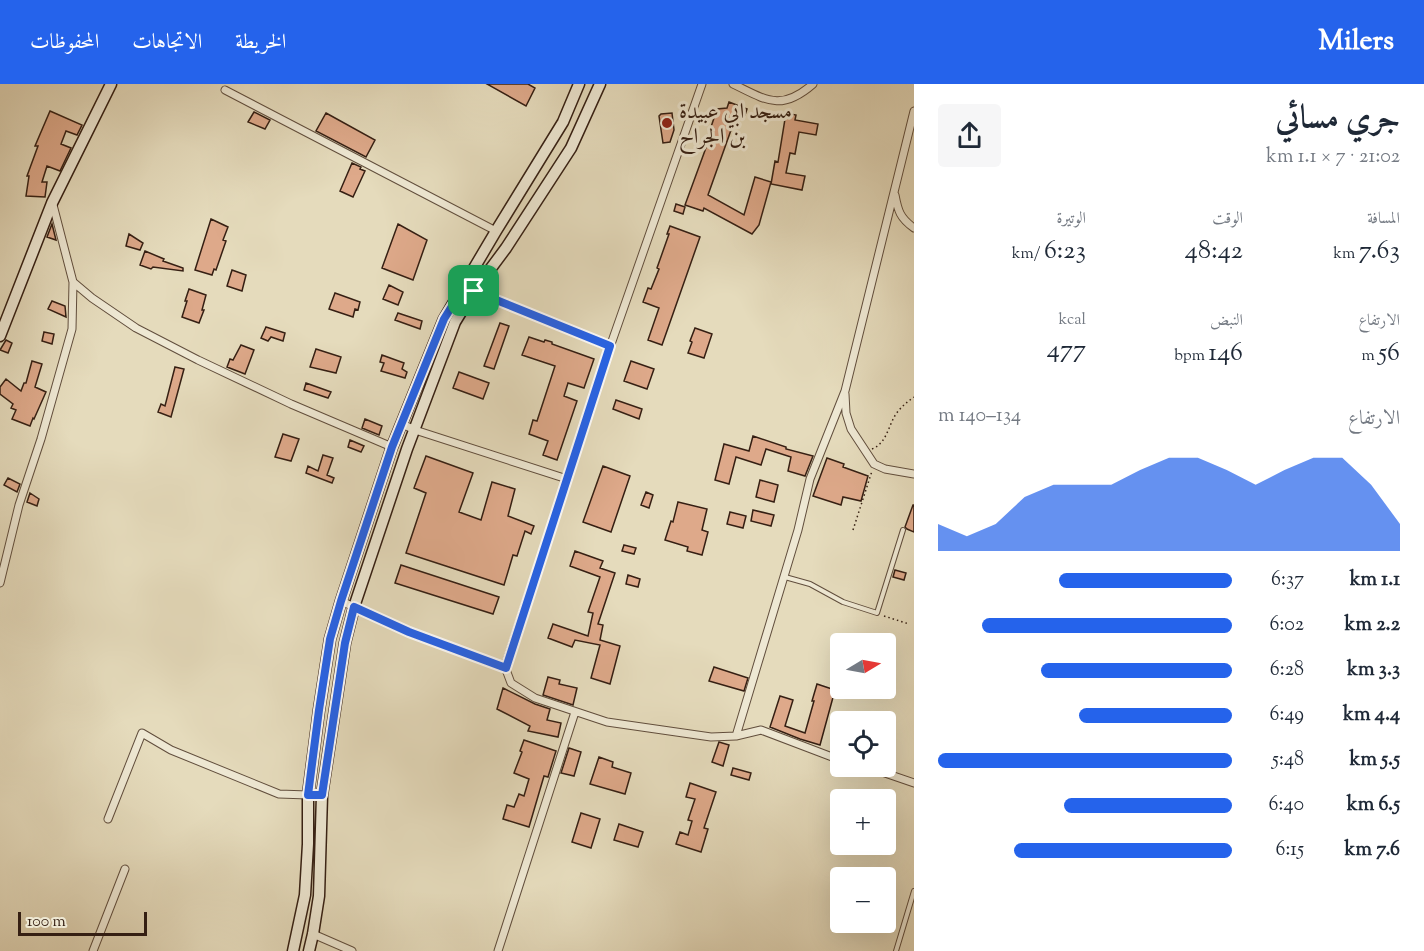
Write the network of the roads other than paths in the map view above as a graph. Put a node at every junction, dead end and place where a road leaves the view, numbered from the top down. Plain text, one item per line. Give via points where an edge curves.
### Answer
1 (111, 84) edge
2 (579, 84) edge
3 (600, 84) edge
4 (702, 84) edge
5 (733, 84) edge
6 (813, 84) edge
7 (225, 90) dead end
8 (914, 111) edge
9 (894, 192) junction
10 (52, 203) junction
11 (914, 228) edge
12 (496, 231) junction
13 (73, 282) junction
14 (462, 290) junction
15 (474, 291) junction
16 (0, 336) edge
17 (610, 346) junction
18 (845, 391) junction
19 (402, 424) junction
20 (415, 430) junction
21 (392, 447) junction
22 (914, 474) edge
23 (567, 478) junction
24 (903, 530) dead end
25 (785, 577) junction
26 (0, 584) edge
27 (341, 601) junction
28 (354, 607) junction
29 (330, 639) junction
30 (345, 643) junction
31 (506, 668) junction
32 (575, 712) junction
33 (736, 736) junction
34 (830, 756) edge
35 (896, 777) edge
36 (914, 783) edge
37 (308, 795) junction
38 (322, 795) junction
39 (108, 819) dead end
40 (125, 869) dead end
41 (914, 891) edge
42 (313, 934) junction
43 (93, 951) edge
44 (294, 951) edge
45 (309, 951) edge
46 (352, 951) edge
47 (498, 951) edge
48 (896, 951) edge

1 - 10 main road
2 - 12 main road via 563,122
3 - 15 main road via 571,148
4 - 17 street
5 - 6 street via 765,100 783,101
7 - 12 street
8 - 9 street
9 - 11 street via 898,211
9 - 18 street
10 - 13 street
10 - 16 main road
12 - 14 main road
13 - 21 street via 136,328 291,404
13 - 26 street via 72,329 19,505
14 - 15 street
14 - 19 main road via 444,319
15 - 17 street
15 - 20 main road via 455,322
17 - 23 street
18 - 22 street via 851,429 874,464
18 - 25 street via 810,479
19 - 20 street
19 - 21 main road
20 - 23 street
20 - 28 main road
21 - 27 main road
23 - 31 street
24 - 25 lane via 877,614
25 - 33 street
27 - 28 street
27 - 29 main road
28 - 30 main road
28 - 31 street
29 - 30 main road
29 - 37 main road
30 - 38 main road
31 - 32 street via 511,683 535,698
32 - 33 street via 607,722 711,737
32 - 47 street
33 - 34 street via 761,730
35 - 36 street
37 - 38 main road
37 - 39 street via 279,794 171,750 142,733
37 - 44 main road via 305,895
38 - 42 main road via 319,896
40 - 43 street
41 - 48 lane
42 - 45 main road
42 - 46 street

